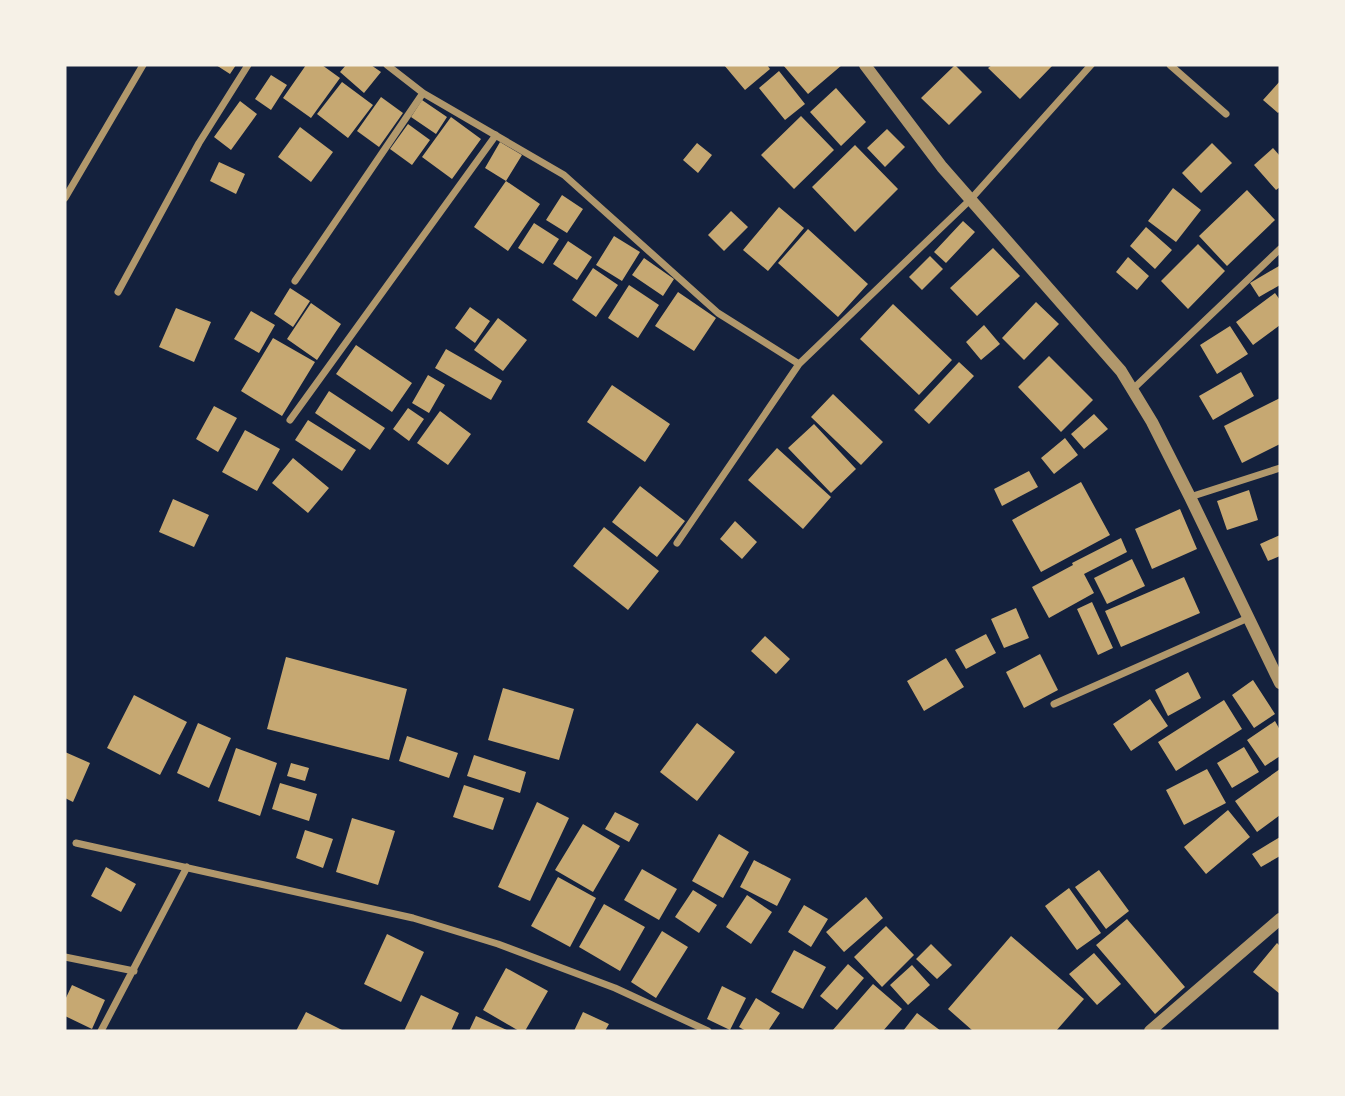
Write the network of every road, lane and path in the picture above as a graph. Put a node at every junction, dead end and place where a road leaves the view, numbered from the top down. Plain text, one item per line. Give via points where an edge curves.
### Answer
1 (144, 65) edge
2 (248, 65) edge
3 (387, 65) edge
4 (865, 65) edge
5 (1091, 65) edge
6 (1170, 65) edge
7 (423, 93) junction
8 (1226, 114) dead end
9 (496, 135) junction
10 (65, 198) edge
11 (971, 198) junction
12 (1280, 249) edge
13 (295, 281) dead end
14 (118, 292) dead end
15 (799, 364) junction
16 (1133, 389) junction
17 (290, 420) dead end
18 (1280, 468) edge
19 (1190, 497) junction
20 (677, 542) dead end
21 (1248, 618) junction
22 (1280, 683) edge
23 (1054, 704) dead end
24 (76, 843) dead end
25 (187, 866) junction
26 (1280, 919) edge
27 (65, 957) edge
28 (134, 971) junction
29 (693, 1028) edge
30 (101, 1031) edge
31 (708, 1031) edge
32 (1150, 1031) edge

1 - 10 street
2 - 14 street via 199,143
3 - 7 street
4 - 11 street
5 - 11 street
6 - 8 street
7 - 9 street
7 - 13 street
9 - 15 street via 564,175 718,313
9 - 17 street
11 - 15 street
11 - 16 street
12 - 16 street
15 - 20 street
16 - 19 street
18 - 19 street
19 - 21 street
21 - 22 street
21 - 23 street
24 - 25 street
25 - 28 street
25 - 29 street via 413,918 498,944 615,988
26 - 32 street
27 - 28 street
28 - 30 street
29 - 31 street

